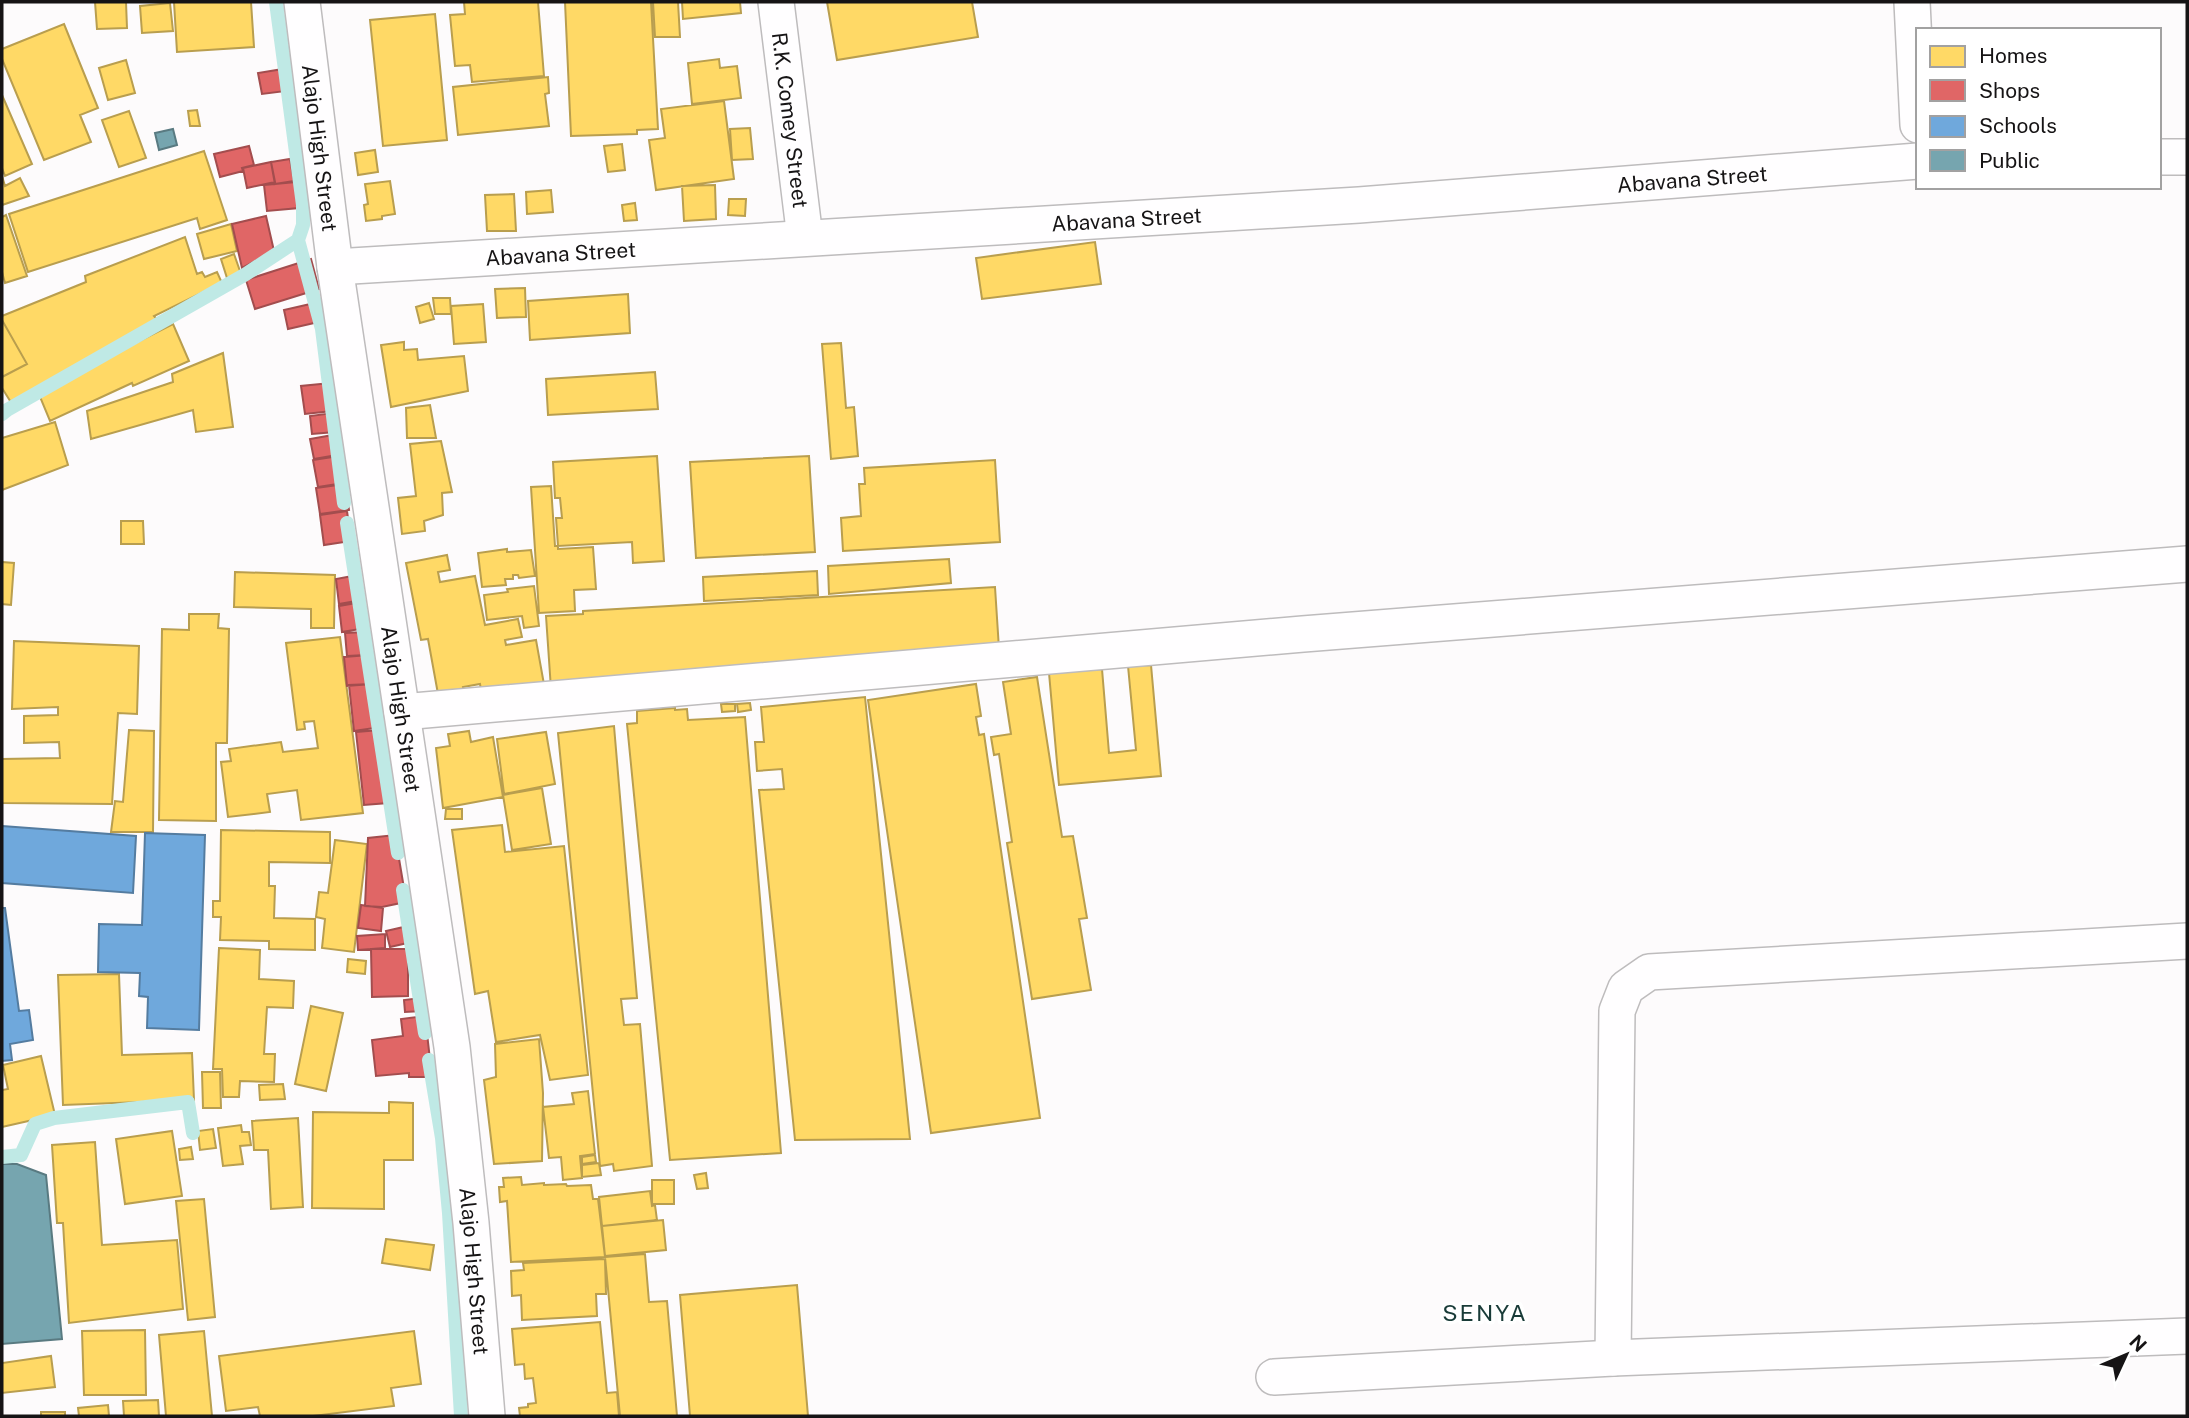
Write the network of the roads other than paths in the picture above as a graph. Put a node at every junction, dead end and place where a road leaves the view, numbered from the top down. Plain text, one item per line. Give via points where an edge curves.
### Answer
1 (302, 2) edge
2 (776, 2) edge
3 (1912, 2) edge
4 (1916, 84) edge
5 (2161, 157) edge
6 (2187, 157) edge
7 (1916, 161) edge
8 (805, 238) junction
9 (335, 267) junction
10 (2187, 564) edge
11 (402, 712) junction
12 (2187, 941) edge
13 (2187, 1336) edge
14 (1613, 1358) junction
15 (1274, 1377) dead end
16 (487, 1416) edge

1 - 9 street, Alajo High Street
2 - 8 street, R.K. Comey Street
3 - 4 street
5 - 6 street
7 - 8 street, Abavana Street via 1359,205
8 - 9 street, Abavana Street
9 - 11 street, Alajo High Street
10 - 11 street
11 - 16 street, Alajo High Street via 452,1047
12 - 14 street via 1649,972 1626,988 1617,1012
13 - 14 street
14 - 15 street

